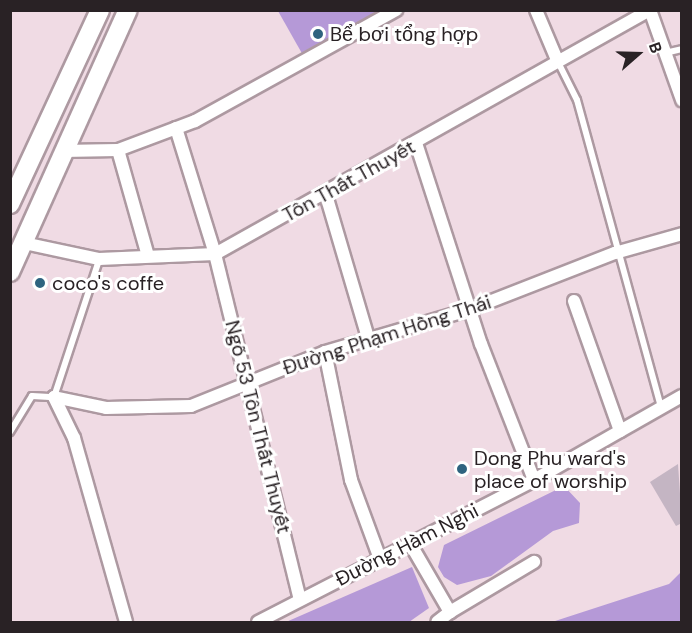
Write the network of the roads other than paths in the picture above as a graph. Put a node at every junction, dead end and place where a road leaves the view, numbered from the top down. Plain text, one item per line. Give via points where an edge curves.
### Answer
1 (100, 10) edge
2 (128, 10) edge
3 (396, 10) edge
4 (536, 10) edge
5 (650, 10) edge
6 (681, 50) edge
7 (665, 53) junction
8 (558, 62) junction
9 (681, 100) edge
10 (176, 128) junction
11 (416, 142) junction
12 (118, 150) junction
13 (62, 151) junction
14 (326, 195) junction
15 (11, 204) edge
16 (681, 234) edge
17 (17, 240) edge
18 (615, 253) junction
19 (215, 254) junction
20 (148, 256) junction
21 (99, 259) junction
22 (10, 272) edge
23 (574, 301) dead end
24 (471, 309) junction
25 (368, 338) junction
26 (325, 352) junction
27 (248, 383) junction
28 (681, 396) edge
29 (54, 397) junction
30 (661, 408) junction
31 (620, 431) junction
32 (10, 432) edge
33 (534, 480) junction
34 (411, 545) junction
35 (380, 559) junction
36 (534, 562) dead end
37 (300, 600) junction
38 (450, 612) junction
39 (126, 622) edge
40 (258, 622) edge
41 (437, 622) edge

1 - 15 main road
2 - 13 main road
3 - 10 street
4 - 8 street
5 - 7 street
5 - 8 street, Tôn Thất Thuyết
6 - 7 lane
7 - 9 street
8 - 11 street, Tôn Thất Thuyết
8 - 18 lane via 577,100
10 - 12 street
10 - 19 street, Ngõ 53 Tôn Thất Thuyết
11 - 14 street, Tôn Thất Thuyết
11 - 24 street
12 - 13 street
12 - 20 street
13 - 17 main road
14 - 19 street, Tôn Thất Thuyết
14 - 25 street
16 - 18 street, Đường Phạm Hồng Thái
17 - 21 street, Tôn Thất Thuyết
17 - 22 main road
18 - 24 street, Đường Phạm Hồng Thái
18 - 30 lane
19 - 20 street, Tôn Thất Thuyết
19 - 27 street, Ngõ 53 Tôn Thất Thuyết
20 - 21 street, Tôn Thất Thuyết
21 - 29 lane
23 - 31 street
24 - 25 street, Đường Phạm Hồng Thái
24 - 33 street
25 - 26 street, Đường Phạm Hồng Thái
26 - 27 street, Đường Phạm Hồng Thái
26 - 35 street via 351,480
27 - 29 street, Đường Phạm Hồng Thái via 191,406 106,408
27 - 37 street, Ngõ 53 Tôn Thất Thuyết
28 - 30 street, Đường Hàm Nghi
29 - 32 lane via 32,396
29 - 39 street via 74,438
30 - 31 street, Đường Hàm Nghi
31 - 33 street, Đường Hàm Nghi
33 - 34 street, Đường Hàm Nghi
34 - 35 street, Đường Hàm Nghi
34 - 38 street
35 - 37 street, Đường Hàm Nghi
36 - 38 street
37 - 40 street, Đường Hàm Nghi
38 - 41 street

